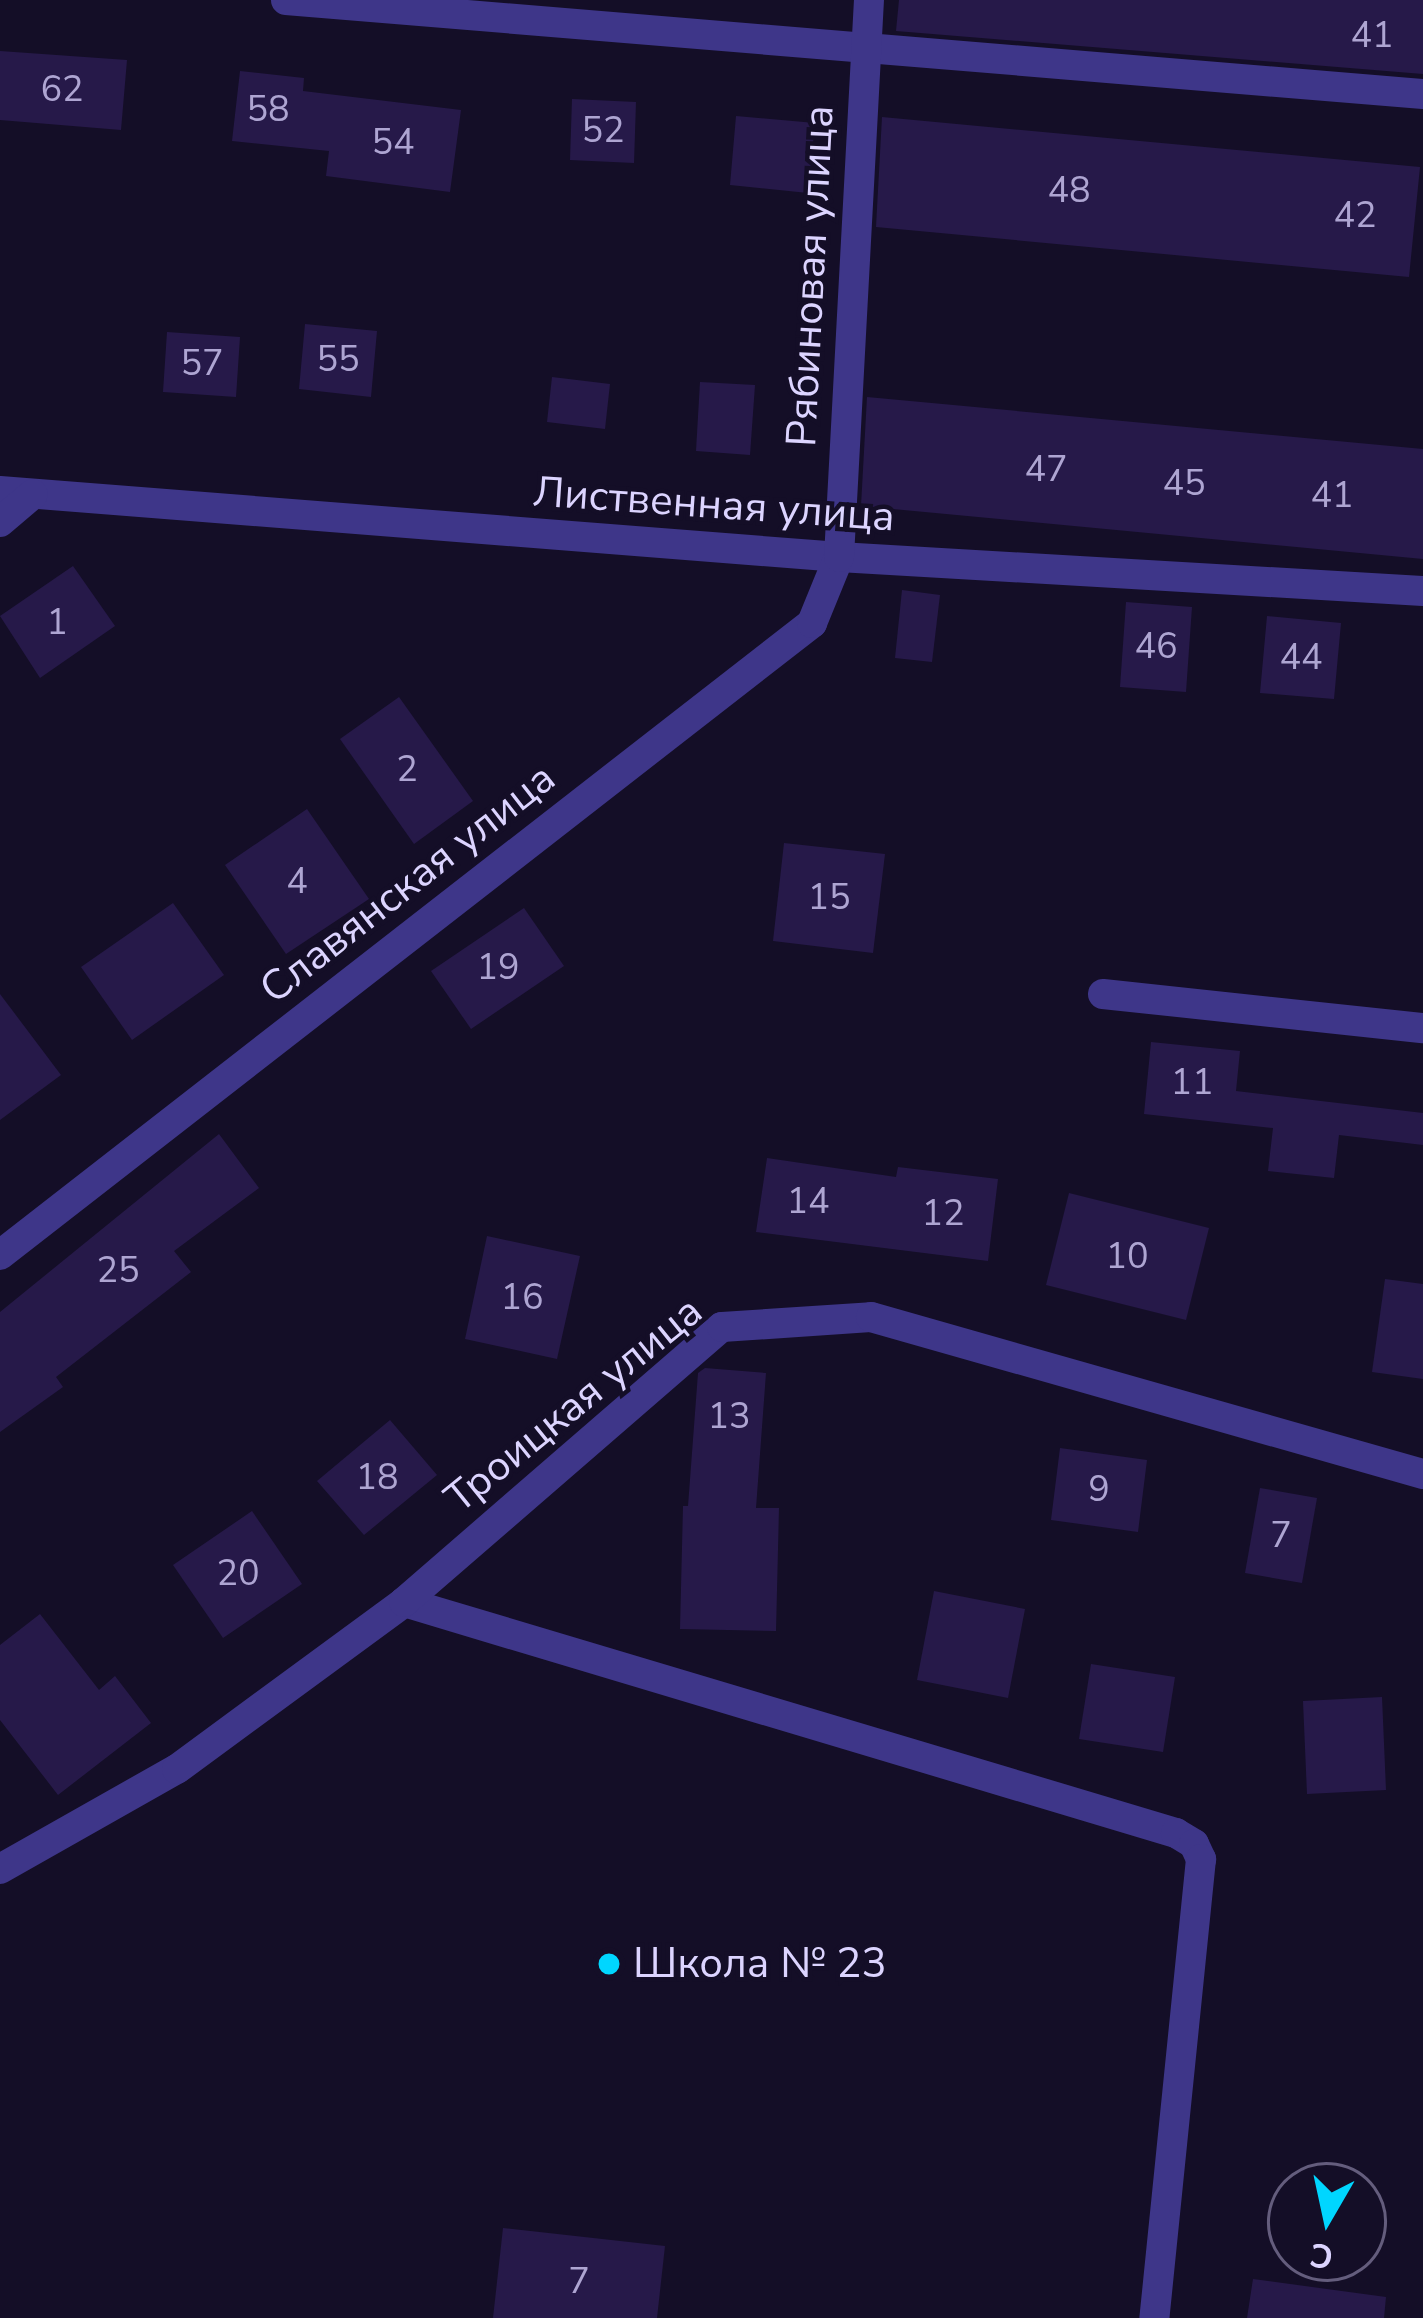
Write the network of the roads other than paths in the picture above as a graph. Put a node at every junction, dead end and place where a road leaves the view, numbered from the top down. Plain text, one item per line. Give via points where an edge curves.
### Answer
1 (286, 0) edge
2 (868, 0) edge
3 (865, 49) junction
4 (1423, 94) edge
5 (0, 491) edge
6 (33, 494) junction
7 (0, 522) edge
8 (839, 557) junction
9 (1423, 591) edge
10 (1103, 994) dead end
11 (1423, 1028) edge
12 (0, 1255) edge
13 (1423, 1474) edge
14 (404, 1602) junction
15 (0, 1870) edge
16 (1154, 2318) edge

1 - 3 street
2 - 3 street, Рябиновая улица
3 - 4 street
3 - 8 street, Рябиновая улица
5 - 6 street, Лиственная улица
6 - 7 street
6 - 8 street, Лиственная улица
8 - 9 street, Лиственная улица
8 - 12 street, Славянская улица via 812,623
10 - 11 street
13 - 14 street, Троицкая улица via 871,1317 722,1327
14 - 15 street, Троицкая улица via 178,1768
14 - 16 street via 1194,1844 1201,1859

